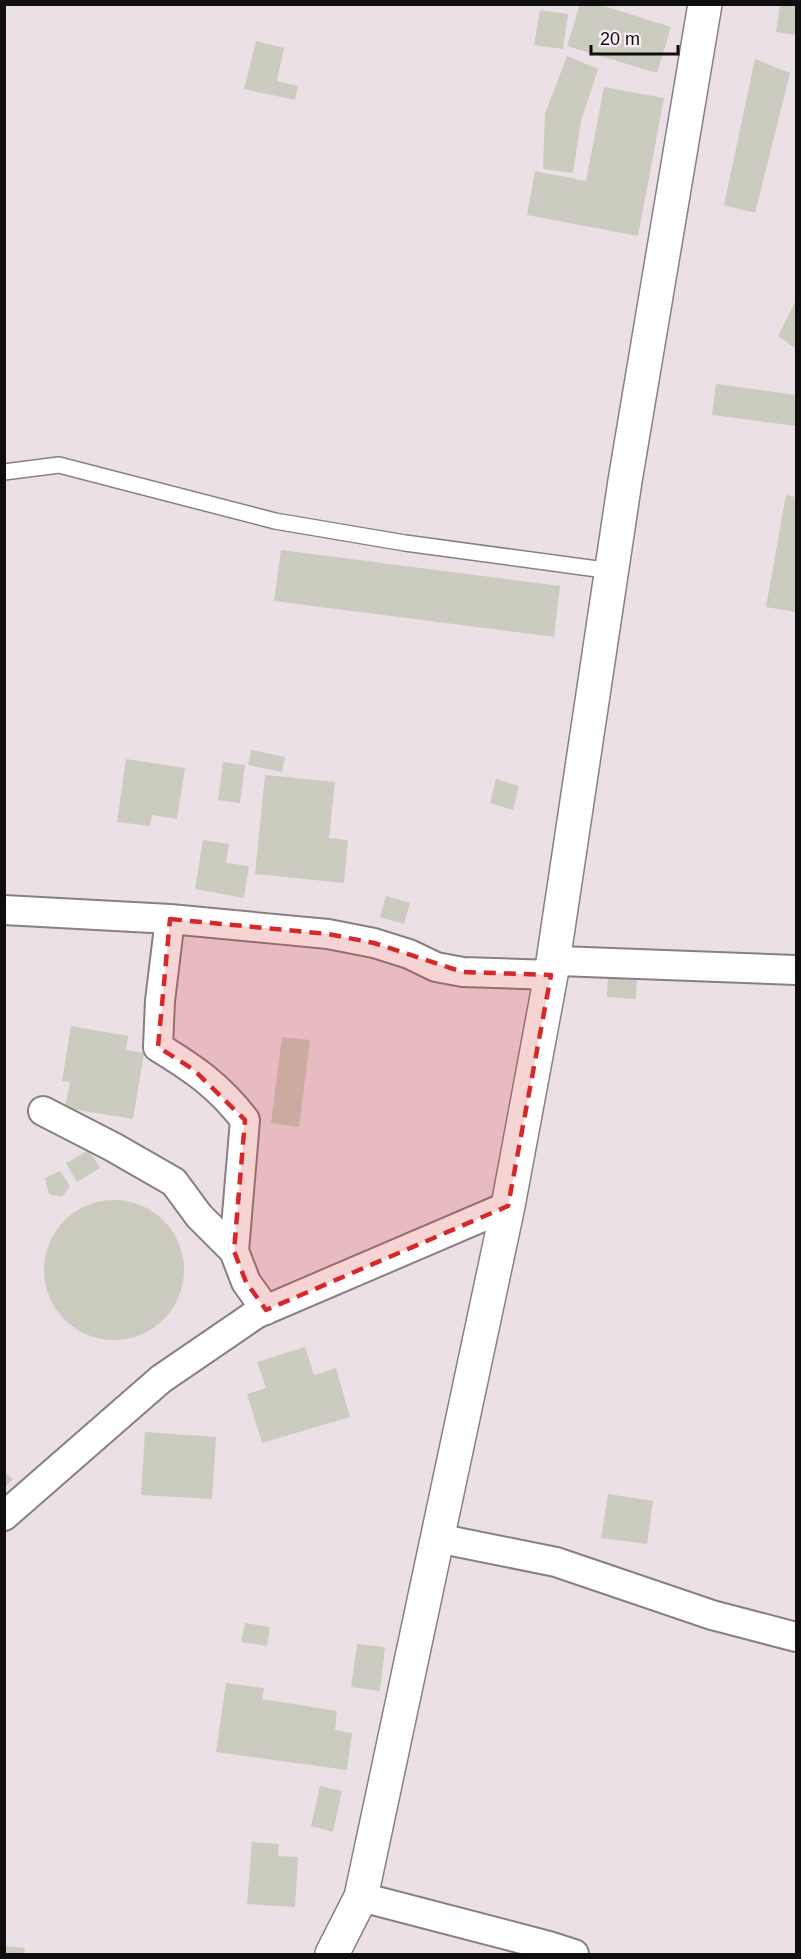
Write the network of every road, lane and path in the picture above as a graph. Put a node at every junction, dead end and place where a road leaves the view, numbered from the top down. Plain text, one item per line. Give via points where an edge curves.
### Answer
1 (705, 4) edge
2 (4, 472) edge
3 (612, 571) junction
4 (4, 910) edge
5 (170, 919) junction
6 (553, 963) junction
7 (796, 970) edge
8 (43, 1111) dead end
9 (508, 1206) junction
10 (234, 1251) junction
11 (266, 1310) junction
12 (4, 1516) edge
13 (437, 1538) junction
14 (796, 1637) edge
15 (361, 1897) junction
16 (332, 1954) edge
17 (574, 1954) edge

1 - 3 street
2 - 3 lane via 59,465 275,521
3 - 6 street
4 - 5 street
5 - 6 street via 374,942 436,967 463,972
5 - 10 street via 158,1047 203,1077 228,1098 245,1120
6 - 7 street
6 - 9 street
8 - 10 street via 174,1182 199,1216
9 - 11 street
9 - 13 street
10 - 11 street via 246,1282
11 - 12 street via 161,1379
13 - 14 street via 556,1562 712,1615
13 - 15 street
15 - 16 street
15 - 17 street

